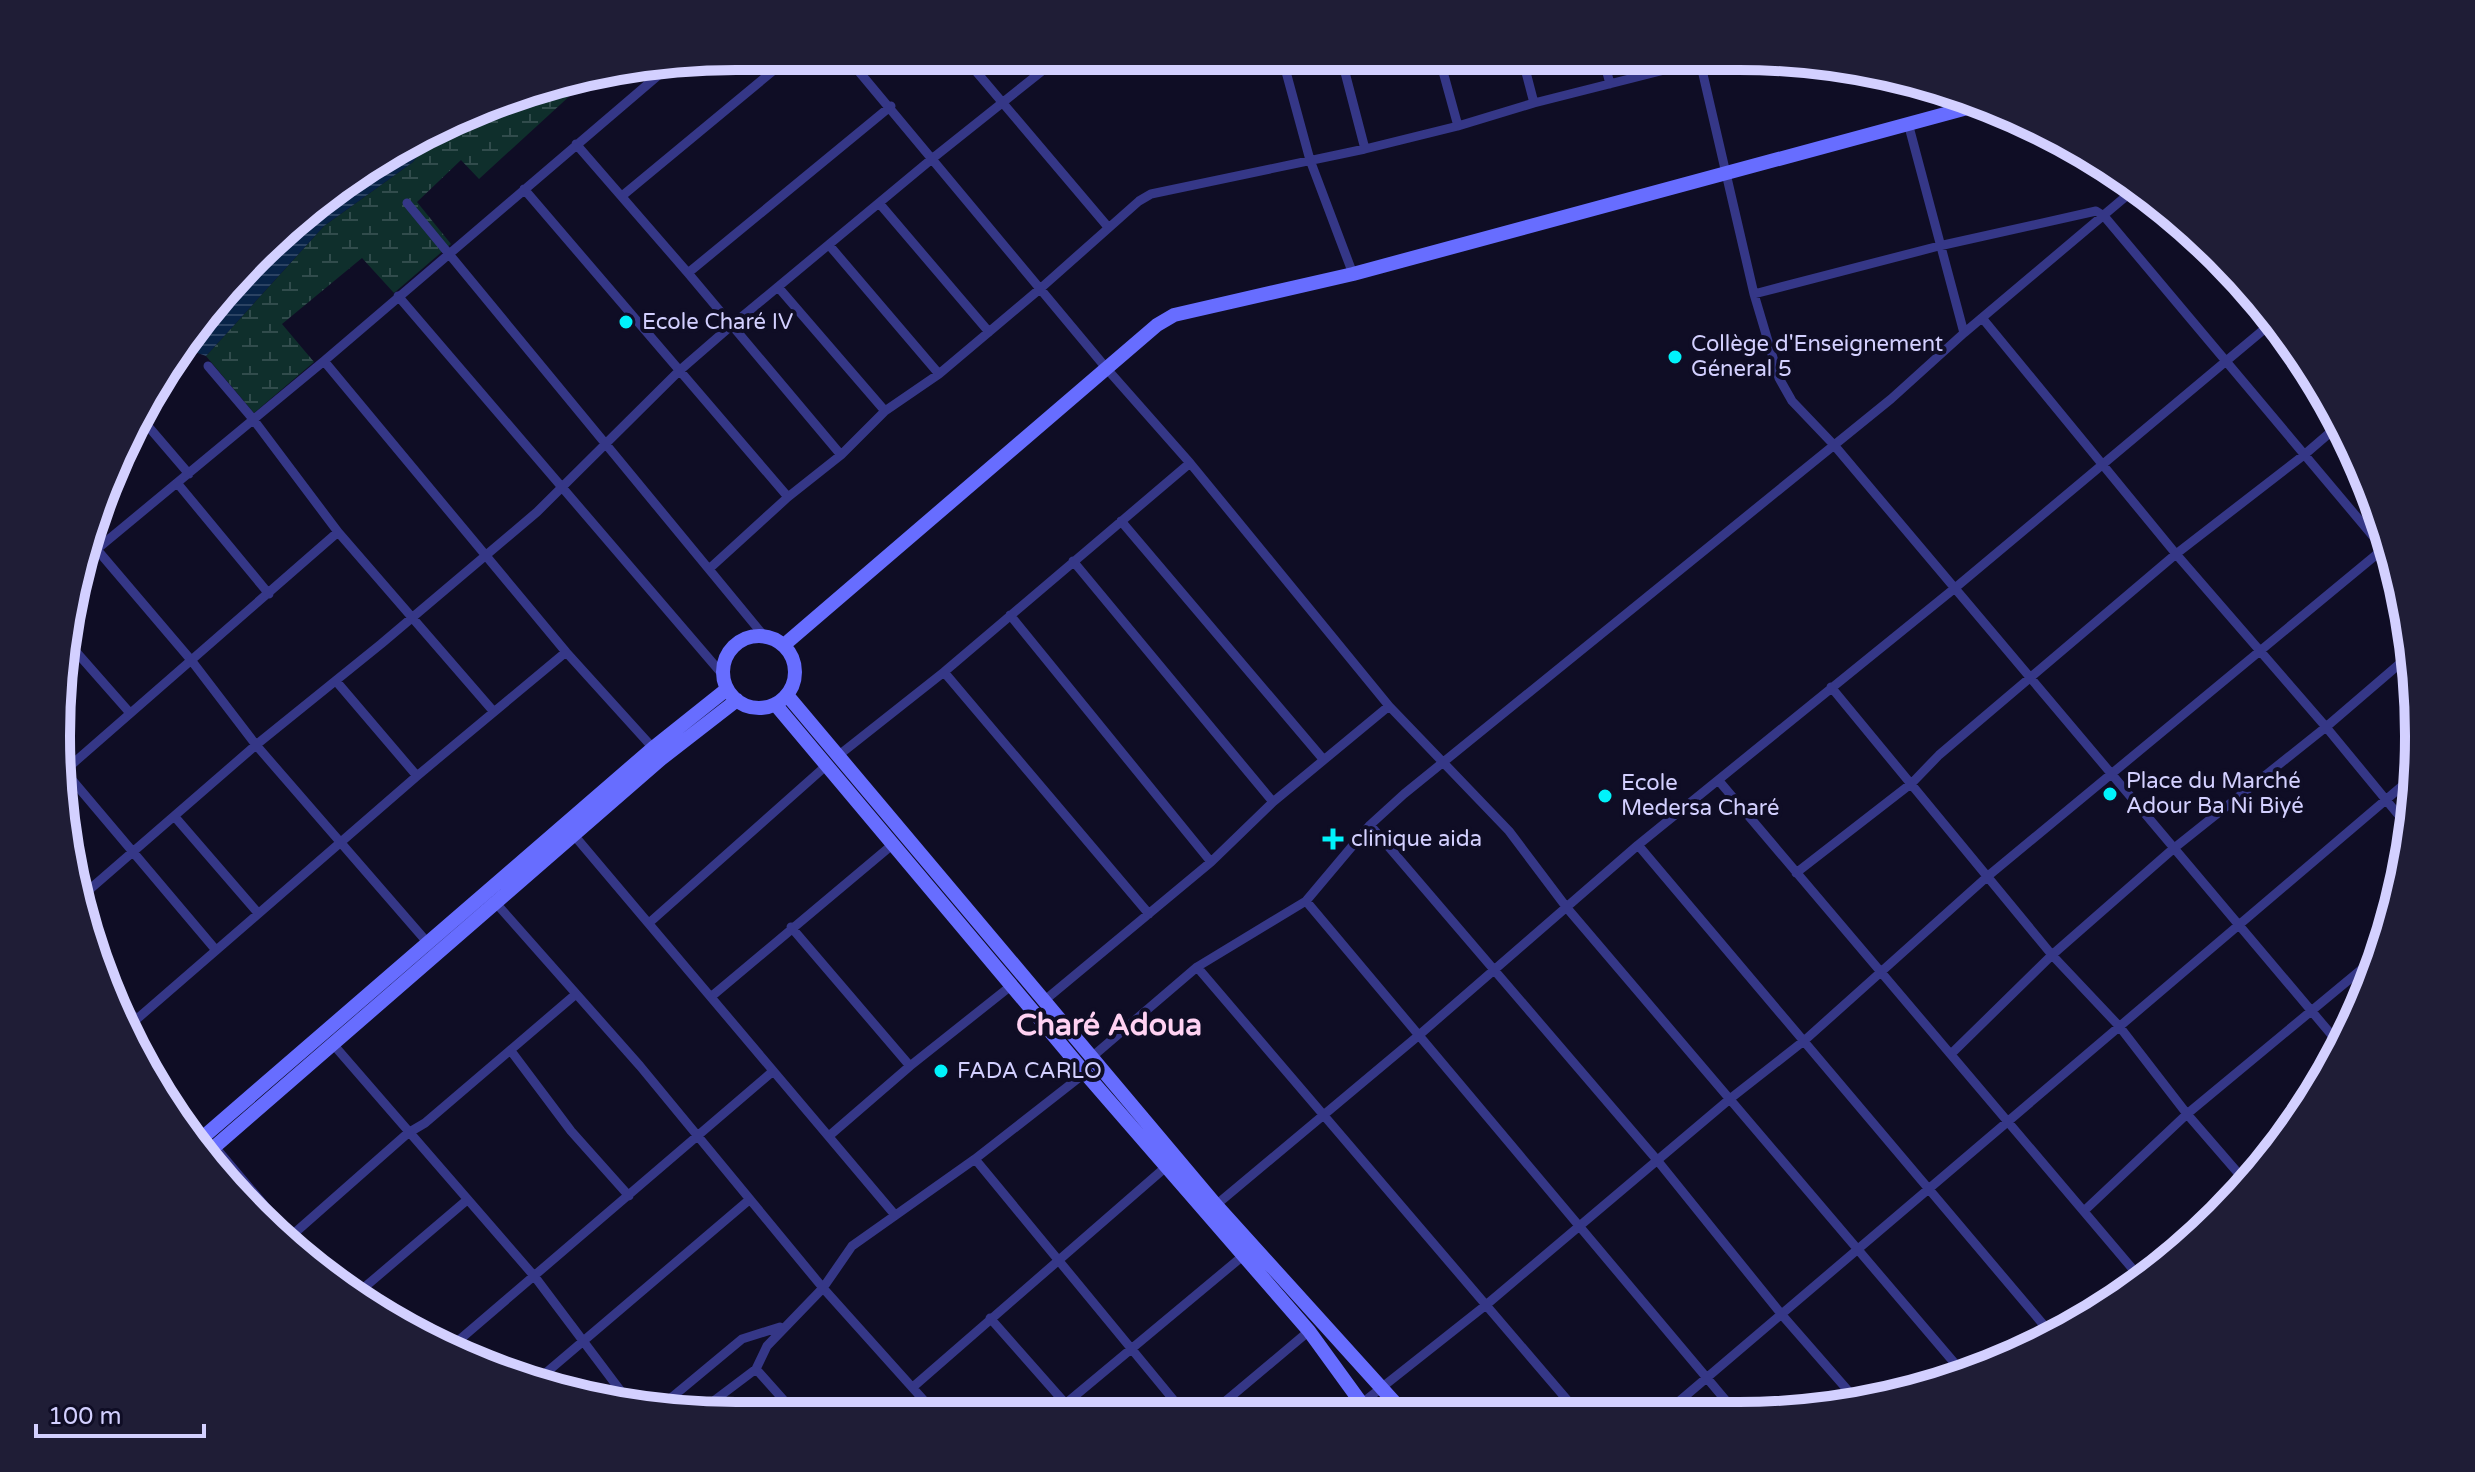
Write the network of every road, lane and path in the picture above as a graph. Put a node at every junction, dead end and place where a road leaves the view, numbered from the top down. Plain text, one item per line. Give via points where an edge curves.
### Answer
1 (774, 70) edge
2 (859, 70) edge
3 (975, 70) edge
4 (1043, 70) edge
5 (1286, 70) edge
6 (1344, 70) edge
7 (1443, 70) edge
8 (1525, 70) edge
9 (1606, 70) edge
10 (1660, 70) edge
11 (1702, 70) edge
12 (659, 75) edge
13 (1610, 84) junction
14 (1002, 103) junction
15 (1534, 103) junction
16 (891, 106) junction
17 (1963, 109) edge
18 (1908, 123) junction
19 (1458, 126) junction
20 (576, 144) junction
21 (1365, 149) junction
22 (933, 158) junction
23 (1310, 160) junction
24 (1727, 173) junction
25 (524, 189) junction
26 (622, 196) junction
27 (2127, 196) edge
28 (407, 203) dead end
29 (879, 203) junction
30 (2104, 216) junction
31 (1108, 227) junction
32 (829, 245) junction
33 (1939, 246) junction
34 (449, 254) junction
35 (688, 273) junction
36 (1353, 274) junction
37 (778, 287) junction
38 (1041, 288) junction
39 (1754, 294) junction
40 (398, 296) junction
41 (1983, 319) junction
42 (732, 325) junction
43 (2265, 328) edge
44 (989, 332) junction
45 (1964, 333) junction
46 (324, 361) junction
47 (2226, 361) junction
48 (208, 366) dead end
49 (1107, 369) junction
50 (679, 371) junction
51 (939, 374) junction
52 (885, 411) junction
53 (253, 419) junction
54 (147, 425) edge
55 (2331, 432) edge
56 (605, 442) junction
57 (1834, 445) junction
58 (841, 455) junction
59 (2304, 455) junction
60 (1190, 463) junction
61 (2104, 463) junction
62 (189, 474) junction
63 (178, 484) junction
64 (562, 487) junction
65 (788, 497) junction
66 (1121, 521) junction
67 (338, 532) junction
68 (2373, 532) edge
69 (97, 549) joint
70 (486, 553) junction
71 (2379, 553) edge
72 (2176, 554) junction
73 (1073, 561) junction
74 (709, 569) junction
75 (1955, 588) junction
76 (269, 594) junction
77 (1010, 615) junction
78 (411, 618) junction
79 (764, 636) junction
80 (784, 645) junction
81 (76, 651) edge
82 (566, 652) junction
83 (2260, 652) junction
84 (191, 660) junction
85 (2401, 663) edge
86 (944, 672) junction
87 (2031, 678) junction
88 (336, 681) junction
89 (1831, 687) junction
90 (729, 688) junction
91 (781, 700) junction
92 (1389, 706) junction
93 (494, 712) junction
94 (130, 713) junction
95 (2326, 727) junction
96 (256, 745) junction
97 (653, 748) junction
98 (839, 755) junction
99 (1323, 759) junction
100 (1444, 763) junction
101 (71, 764) edge
102 (827, 765) junction
103 (417, 776) junction
104 (2111, 776) junction
105 (71, 779) edge
106 (1719, 781) junction
107 (1912, 783) junction
108 (2403, 786) edge
109 (2387, 801) junction
110 (1273, 802) junction
111 (175, 817) junction
112 (2400, 817) edge
113 (1370, 825) junction
114 (573, 834) junction
115 (339, 844) junction
116 (892, 845) junction
117 (1638, 845) junction
118 (2173, 849) junction
119 (133, 852) junction
120 (1211, 862) junction
121 (1796, 873) junction
122 (1988, 876) junction
123 (89, 890) edge
124 (1306, 901) junction
125 (495, 902) junction
126 (1567, 908) junction
127 (258, 913) junction
128 (1149, 914) junction
129 (649, 923) junction
130 (2238, 925) junction
131 (791, 927) junction
132 (427, 942) junction
133 (215, 949) junction
134 (2052, 955) junction
135 (1197, 967) junction
136 (1492, 969) junction
137 (2363, 969) edge
138 (1881, 972) junction
139 (1012, 985) junction
140 (576, 994) junction
141 (712, 996) junction
142 (1045, 1000) junction
143 (2312, 1012) junction
144 (134, 1021) edge
145 (2119, 1026) junction
146 (1418, 1036) junction
147 (2333, 1037) edge
148 (1805, 1040) junction
149 (332, 1043) junction
150 (511, 1051) junction
151 (1951, 1054) junction
152 (1093, 1056) junction
153 (910, 1066) junction
154 (772, 1072) junction
155 (1085, 1073) junction
156 (1731, 1098) junction
157 (1324, 1113) junction
158 (2187, 1114) junction
159 (2008, 1122) junction
160 (408, 1133) junction
161 (204, 1136) edge
162 (829, 1136) junction
163 (697, 1138) junction
164 (214, 1148) edge
165 (975, 1159) junction
166 (1657, 1160) junction
167 (1167, 1166) junction
168 (2240, 1175) edge
169 (1931, 1189) junction
170 (629, 1196) junction
171 (467, 1200) junction
172 (749, 1200) junction
173 (1216, 1205) junction
174 (2084, 1211) junction
175 (895, 1215) junction
176 (1579, 1226) junction
177 (294, 1234) edge
178 (1858, 1250) junction
179 (1244, 1255) junction
180 (1058, 1259) junction
181 (2134, 1271) edge
182 (535, 1277) junction
183 (363, 1288) edge
184 (823, 1288) junction
185 (1486, 1305) junction
186 (1782, 1315) junction
187 (990, 1318) junction
188 (783, 1326) junction
189 (2045, 1327) edge
190 (1309, 1331) junction
191 (584, 1340) junction
192 (458, 1341) edge
193 (1131, 1348) junction
194 (1957, 1366) edge
195 (756, 1369) junction
196 (545, 1374) edge
197 (1707, 1378) junction
198 (913, 1387) junction
199 (1382, 1389) junction
200 (620, 1391) edge
201 (1849, 1392) edge
202 (670, 1398) edge
203 (713, 1401) edge
204 (785, 1402) edge
205 (926, 1402) edge
206 (1064, 1402) edge
207 (1066, 1402) edge
208 (1175, 1402) edge
209 (1224, 1402) edge
210 (1361, 1402) edge
211 (1372, 1402) edge
212 (1394, 1402) edge
213 (1569, 1402) edge
214 (1678, 1402) edge
215 (1727, 1402) edge

1 - 26 street
2 - 16 street
3 - 14 street
4 - 14 street
5 - 23 street
6 - 21 street
7 - 19 street
8 - 15 street
9 - 13 street
10 - 13 street
11 - 24 street
12 - 20 street
13 - 15 street
14 - 22 street
14 - 31 street
15 - 19 street
16 - 22 street
16 - 35 street
17 - 18 street
18 - 24 street
18 - 33 street
19 - 21 street
20 - 25 street
20 - 26 street
21 - 23 street
22 - 29 street
22 - 38 street
23 - 31 street via 1151,194
23 - 36 street
24 - 36 street
24 - 39 street
25 - 34 street
25 - 50 street
26 - 35 street
27 - 30 street
28 - 34 street
29 - 32 street
29 - 44 street
30 - 33 street via 2092,210
30 - 41 street
30 - 47 street
31 - 38 street
32 - 37 street
32 - 51 street
33 - 39 street
33 - 45 street
34 - 40 street
34 - 56 street
35 - 42 street
36 - 49 street via 1174,315
37 - 42 street
37 - 52 street
38 - 44 street
38 - 49 street
39 - 57 street via 1784,390
40 - 46 street
40 - 64 street
41 - 45 street
41 - 61 street
42 - 50 street
42 - 58 street
43 - 47 street
44 - 51 street
45 - 57 street
46 - 53 street
46 - 70 street
47 - 59 street
47 - 61 street
48 - 53 street
49 - 60 street
49 - 80 street
50 - 56 street
50 - 65 street
51 - 52 street
52 - 58 street
53 - 62 street
53 - 67 street
54 - 62 street
55 - 59 street
56 - 64 street
56 - 74 street
57 - 75 street
57 - 100 street
58 - 65 street
59 - 68 street
59 - 72 street
60 - 66 street
60 - 92 street
61 - 72 street
61 - 75 street
62 - 63 street
63 - 69 street
63 - 76 street
64 - 70 street
64 - 90 street
65 - 74 street
66 - 73 street
66 - 99 street
67 - 76 street
67 - 78 street
69 - 84 street
70 - 78 street
70 - 82 street
71 - 83 street
72 - 83 street
72 - 87 street
73 - 77 street
73 - 110 street
74 - 79 street
75 - 87 street
75 - 89 street
76 - 84 street
77 - 86 street
77 - 120 street
78 - 88 street
78 - 93 street
79 - 80 street
79 - 90 street via 742,639 731,648 724,661
80 - 91 street via 795,674
81 - 94 street
82 - 93 street
82 - 97 street
83 - 95 street
83 - 104 street
84 - 94 street
84 - 96 street
85 - 95 street
86 - 98 street
86 - 128 street
87 - 104 street
87 - 107 street
88 - 96 street
88 - 103 street
89 - 106 street
89 - 107 street
90 - 91 street via 755,708
90 - 97 street
90 - 114 street via 661,759
91 - 98 street
91 - 102 street
92 - 99 street
92 - 100 street
93 - 103 street
94 - 101 street
95 - 109 street
95 - 118 street
96 - 111 street
96 - 115 street
97 - 132 street
98 - 142 street
99 - 110 street
100 - 113 street
100 - 126 street via 1509,831
102 - 116 street
102 - 129 street
103 - 115 street
104 - 118 street
104 - 122 street
105 - 119 street
106 - 117 street
106 - 121 street
107 - 121 street
107 - 122 street
108 - 109 street
109 - 112 street
109 - 130 street
110 - 120 street
111 - 119 street
111 - 127 street
113 - 124 street
113 - 136 street
114 - 125 street
114 - 129 street
115 - 127 street
115 - 132 street
116 - 131 street
116 - 139 street
117 - 126 street
117 - 148 street
118 - 130 street
118 - 134 street
119 - 123 street
119 - 133 street
120 - 128 street
121 - 138 street
122 - 134 street
122 - 138 street
124 - 135 street
124 - 146 street
125 - 140 street
125 - 149 street
126 - 136 street
126 - 156 street
127 - 133 street
128 - 142 street
129 - 141 street
130 - 143 street
130 - 145 street
131 - 141 street
131 - 153 street
132 - 161 street
133 - 144 street
134 - 145 street
134 - 151 street
135 - 152 street
135 - 157 street
136 - 146 street
136 - 166 street
137 - 143 street
138 - 148 street
138 - 151 street
139 - 153 street
139 - 155 street
140 - 150 street
140 - 163 street
141 - 154 street
142 - 152 street
143 - 147 street
143 - 158 street
145 - 158 street
145 - 159 street
146 - 157 street
146 - 176 street
148 - 156 street
148 - 169 street
149 - 160 street
149 - 164 street
150 - 160 street
150 - 170 street
151 - 159 street
152 - 155 street
152 - 173 street
153 - 162 street
154 - 162 street
154 - 163 street
155 - 165 street
155 - 167 street
156 - 166 street
156 - 178 street
157 - 173 street
157 - 185 street
158 - 168 street
158 - 174 street
159 - 169 street
159 - 174 street
160 - 171 street
160 - 177 street
162 - 175 street
163 - 170 street
163 - 172 street
165 - 175 street
165 - 180 street
166 - 176 street
166 - 186 street
167 - 179 street
167 - 180 street
169 - 178 street
169 - 189 street
170 - 182 street
171 - 182 street
171 - 183 street
172 - 184 street
172 - 191 street
173 - 199 street
174 - 181 street
175 - 184 street via 852,1246
176 - 185 street
176 - 197 street
178 - 186 street
178 - 194 street
179 - 190 street
179 - 193 street
180 - 187 street
180 - 193 street
182 - 191 street
182 - 192 street
184 - 188 street
184 - 198 street
185 - 199 street
185 - 213 street
186 - 197 street
186 - 201 street
187 - 198 street
187 - 206 street
188 - 195 street
188 - 202 street via 742,1339
190 - 209 street
190 - 210 street
191 - 196 street
191 - 200 street
193 - 207 street
193 - 208 street
195 - 203 street
195 - 204 street
197 - 214 street
197 - 215 street
198 - 205 street
199 - 211 street
199 - 212 street

